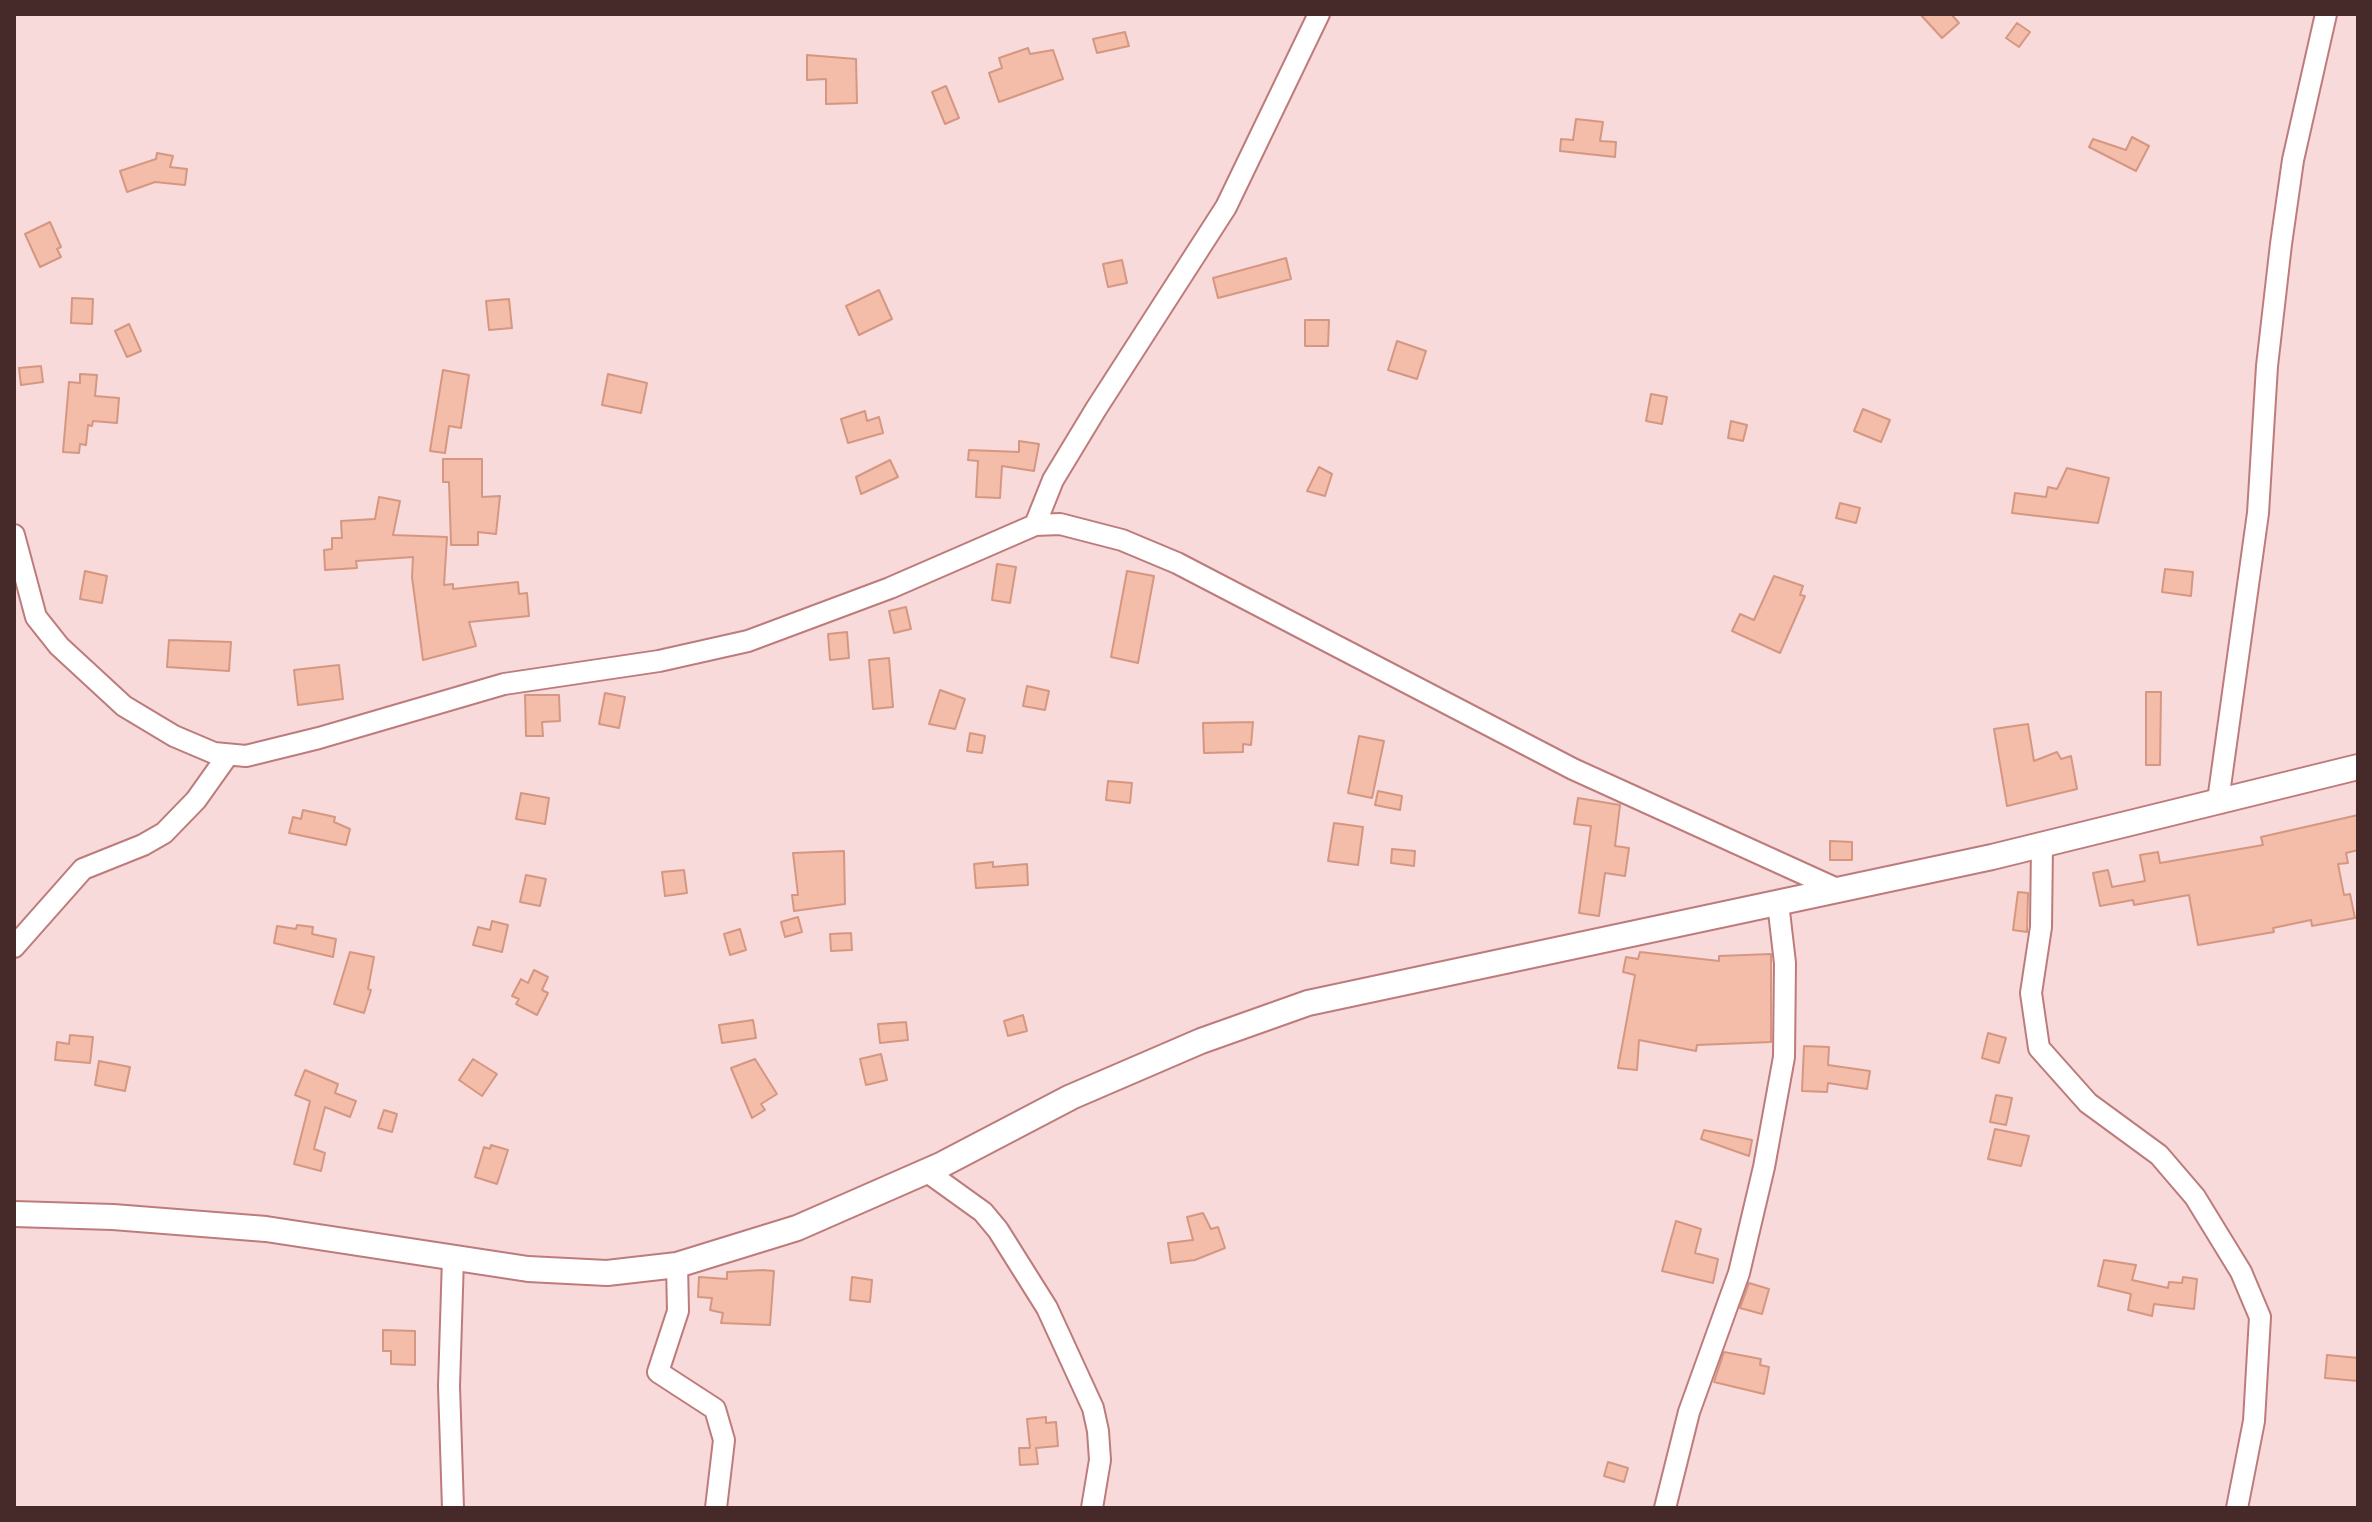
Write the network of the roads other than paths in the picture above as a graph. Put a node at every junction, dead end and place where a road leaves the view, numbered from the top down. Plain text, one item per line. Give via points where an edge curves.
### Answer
1 (1319, 14) edge
2 (2326, 14) edge
3 (1035, 525) junction
4 (14, 535) edge
5 (228, 755) junction
6 (2358, 767) edge
7 (2218, 801) junction
8 (2042, 845) junction
9 (1837, 889) junction
10 (1778, 903) junction
11 (14, 947) edge
12 (926, 1171) junction
13 (14, 1214) edge
14 (453, 1258) junction
15 (677, 1265) junction
16 (453, 1508) edge
17 (716, 1508) edge
18 (1092, 1508) edge
19 (1665, 1508) edge
20 (2237, 1508) edge

1 - 3 street via 1226,207 1053,480
2 - 7 street via 2293,160 2281,244 2258,513
3 - 5 street via 890,588 748,641 659,661 504,684 275,750
3 - 9 street via 1060,524 1122,540 1177,563 1573,769
4 - 5 street via 36,617 59,646 124,706 174,736
5 - 11 street via 164,833 83,869
6 - 7 street
7 - 8 street
8 - 9 street
8 - 20 street via 2041,927 2031,993 2039,1048 2088,1103 2159,1155 2195,1197 2241,1272 2260,1317 2254,1421
9 - 10 street
10 - 12 street via 1308,1003 1201,1041 1071,1097
10 - 19 street via 1785,963 1784,1057 1764,1167 1743,1260 1689,1412
12 - 15 street via 797,1228
12 - 18 street via 983,1212 1047,1308 1093,1408 1100,1460
13 - 14 street via 266,1229
14 - 15 street via 607,1273
14 - 16 street
15 - 17 street via 678,1311 658,1372 715,1409 724,1440

